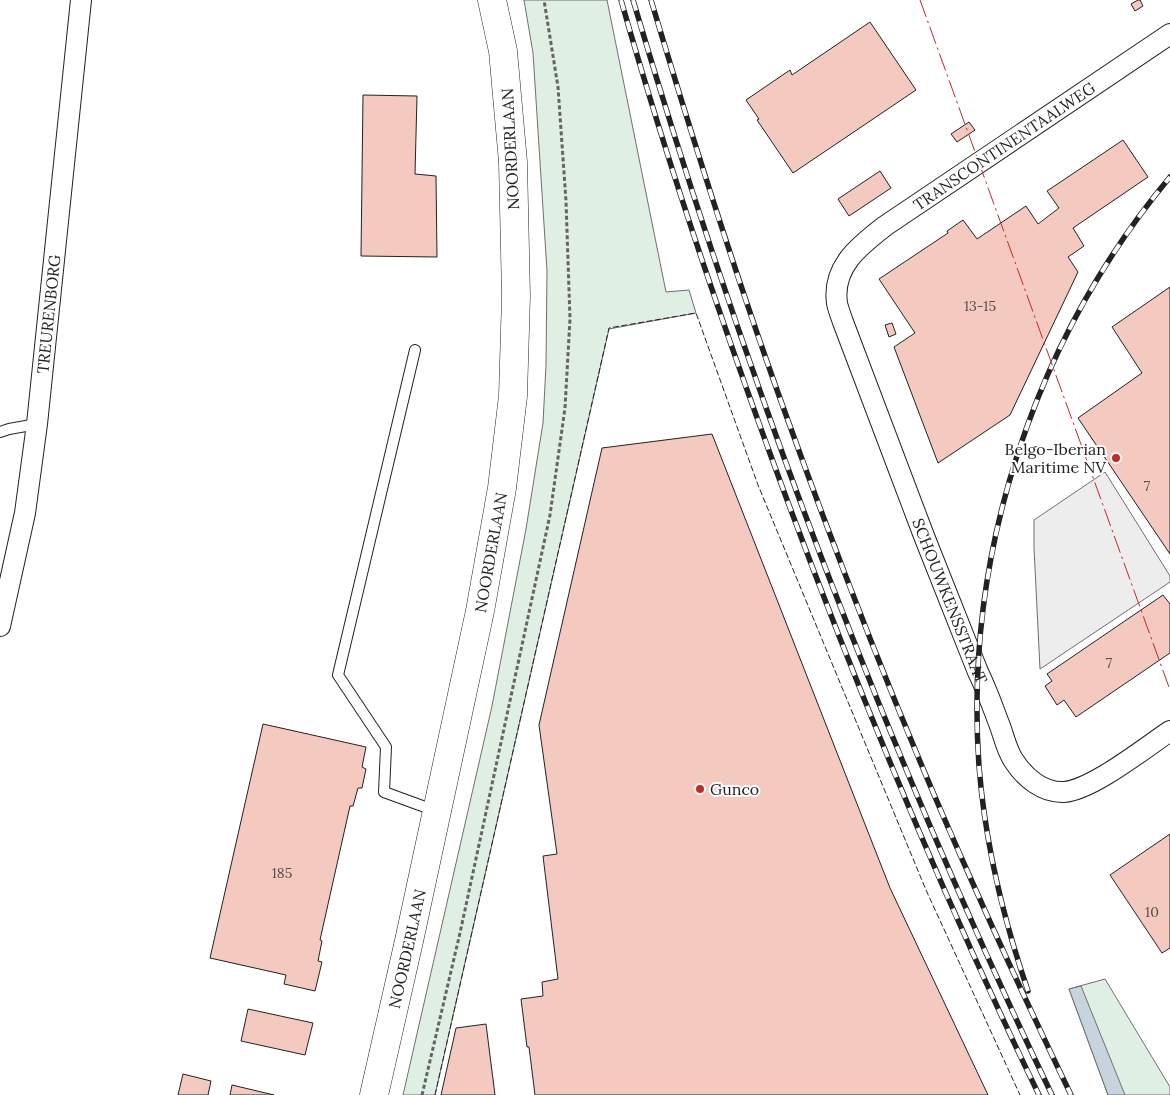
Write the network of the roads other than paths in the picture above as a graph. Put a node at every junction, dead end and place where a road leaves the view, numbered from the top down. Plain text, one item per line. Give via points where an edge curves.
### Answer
1 (81, 0) edge
2 (492, 0) edge
3 (1170, 34) edge
4 (844, 265) joint
5 (415, 350) dead end
6 (37, 424) junction
7 (0, 432) edge
8 (0, 626) edge
9 (1170, 731) edge
10 (437, 812) junction
11 (374, 1095) edge

1 - 6 street, TREURENBORG
2 - 10 main road, NOORDERLAAN via 503,51 513,162 516,296 513,396 502,488 480,611
3 - 4 street, TRANSCONTINENTAALWEG via 885,226 854,252
4 - 9 street, SCHOUWKENSSTRAAT via 837,289 837,304 843,322 1005,741 1023,773 1035,784 1052,791 1066,792 1114,769
5 - 10 lane via 338,675 386,746 384,792
6 - 7 lane
6 - 8 street, TREURENBORG via 25,513
10 - 11 main road, NOORDERLAAN

